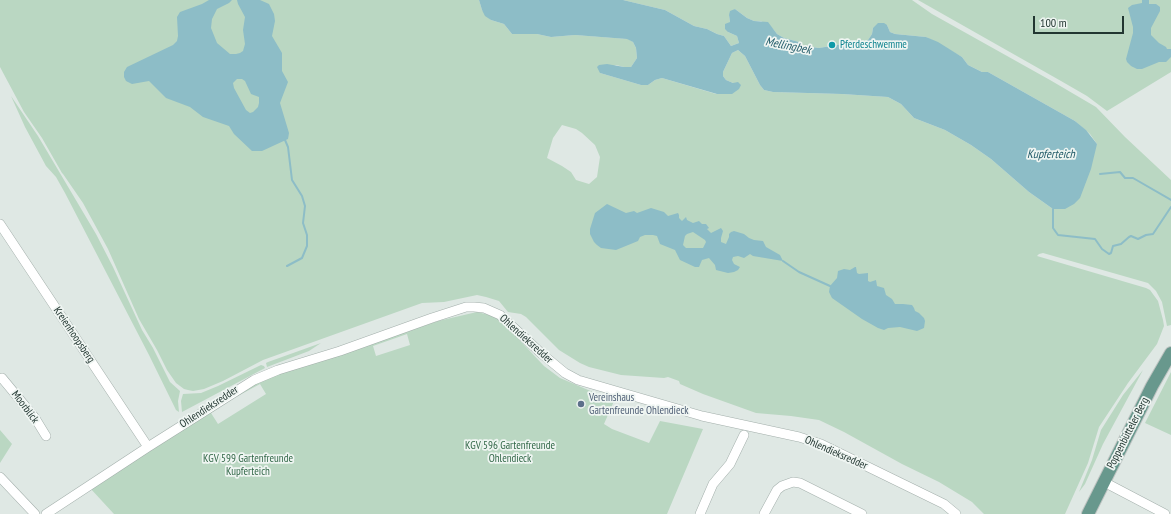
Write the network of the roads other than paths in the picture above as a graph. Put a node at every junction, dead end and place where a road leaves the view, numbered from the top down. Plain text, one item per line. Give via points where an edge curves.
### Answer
1 (0, 224) edge
2 (1171, 353) edge
3 (1, 378) edge
4 (46, 436) dead end
5 (744, 436) dead end
6 (148, 447) junction
7 (0, 477) edge
8 (1104, 482) junction
9 (35, 514) edge
10 (46, 514) edge
11 (700, 514) edge
12 (764, 514) edge
13 (862, 514) edge
14 (956, 514) edge
15 (1088, 514) edge
16 (1165, 514) edge

1 - 6 street, Kreienhoopsberg
2 - 8 main road, Poppenbütteler Berg
3 - 4 street, Moorblick via 35,418
5 - 11 street via 730,464 713,484
6 - 10 street, Ohlendieksredder
6 - 14 street, Ohlendieksredder via 254,380 432,318 474,306 500,315 542,354 578,380 702,416 821,444 944,504
7 - 9 street
8 - 15 main road, Poppenbütteler Berg
8 - 16 street
12 - 13 street via 777,490 793,482 800,483

